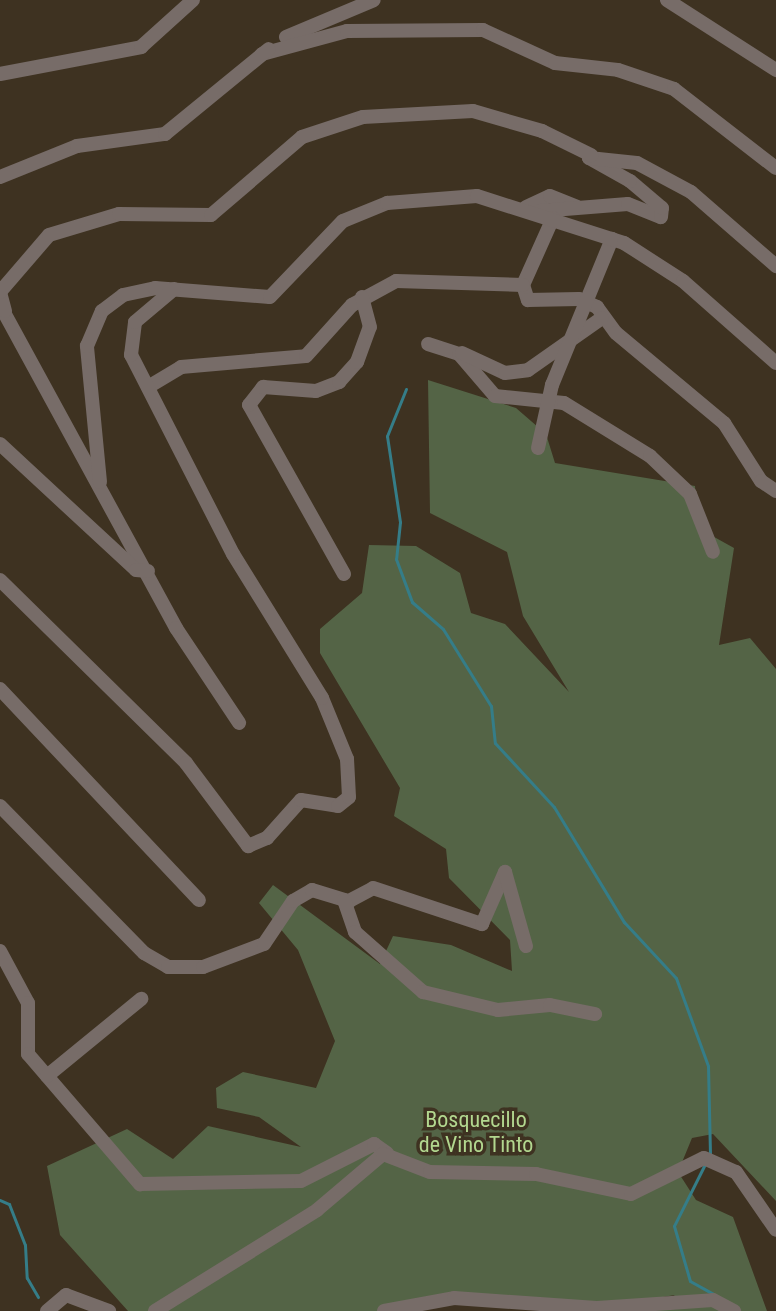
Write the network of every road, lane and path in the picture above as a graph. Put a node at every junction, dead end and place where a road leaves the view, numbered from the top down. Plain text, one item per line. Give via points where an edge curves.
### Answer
1 (193, 0) edge
2 (374, 0) edge
3 (667, 0) edge
4 (262, 54) junction
5 (776, 70) edge
6 (0, 74) edge
7 (591, 155) junction
8 (776, 168) edge
9 (0, 177) edge
10 (540, 212) junction
11 (612, 239) junction
12 (776, 266) edge
13 (523, 285) junction
14 (174, 289) junction
15 (362, 297) junction
16 (586, 301) junction
17 (2, 308) edge
18 (602, 318) junction
19 (572, 337) junction
20 (428, 344) dead end
21 (459, 354) junction
22 (776, 363) edge
23 (148, 387) junction
24 (549, 401) junction
25 (0, 444) edge
26 (538, 448) dead end
27 (100, 482) junction
28 (776, 491) edge
29 (713, 552) dead end
30 (148, 571) junction
31 (344, 574) dead end
32 (0, 580) edge
33 (0, 689) edge
34 (239, 723) dead end
35 (0, 806) edge
36 (199, 900) dead end
37 (344, 900) junction
38 (526, 946) dead end
39 (0, 951) edge
40 (141, 999) dead end
41 (595, 1014) dead end
42 (47, 1076) junction
43 (387, 1153) junction
44 (776, 1230) edge
45 (698, 1299) junction
46 (471, 1303) junction
47 (47, 1311) edge
48 (109, 1311) edge
49 (155, 1311) edge
50 (384, 1311) edge
51 (439, 1311) edge
52 (652, 1311) edge
53 (734, 1311) edge

1 - 6 street via 141,47
2 - 4 street
3 - 5 street
4 - 8 street via 347,31 483,30 555,63 618,70 674,89
4 - 9 street via 165,134 77,146
7 - 10 street via 663,213 628,204 577,207 550,196
7 - 12 street via 637,163 691,192
7 - 17 street via 542,131 473,111 363,117 302,137 211,215 119,214 58,230 17,264 0,292
10 - 11 street
10 - 13 street
10 - 14 street via 465,196 371,207 333,229 270,297
11 - 16 street
11 - 22 street via 683,281
13 - 15 street via 443,278 396,281
13 - 16 street via 532,304
14 - 23 street via 142,313 132,333 131,355
14 - 27 street via 123,295 89,332
15 - 23 street via 306,356 172,369
15 - 31 street via 370,327 357,362 339,382 316,391 263,387 249,405
16 - 18 street
16 - 19 street
17 - 27 street
18 - 19 street
18 - 28 street via 724,423 761,481
19 - 21 street via 539,366 519,372
19 - 24 street
20 - 21 street
21 - 24 street via 495,396
23 - 32 street via 233,554 322,698 347,759 343,805 301,800 267,838 248,846 186,763
24 - 26 street
24 - 29 street via 564,403 663,466 697,506
25 - 30 street via 136,570
27 - 30 street
30 - 34 street
33 - 36 street
35 - 37 street via 144,953 168,967 203,967 264,944 303,894 325,891
37 - 38 street via 373,888 476,925 494,910 507,872
37 - 41 street via 355,932 423,992 498,1010 550,1005
39 - 42 street via 28,1003 24,1047
40 - 42 street
42 - 43 street via 123,1171 147,1186 301,1181 377,1144
43 - 44 street via 430,1172 536,1174 631,1194 704,1158 720,1161
43 - 49 street via 317,1210
45 - 46 street via 597,1308
45 - 52 street
45 - 53 street
46 - 50 street via 454,1298
46 - 51 street
47 - 48 street via 66,1295

